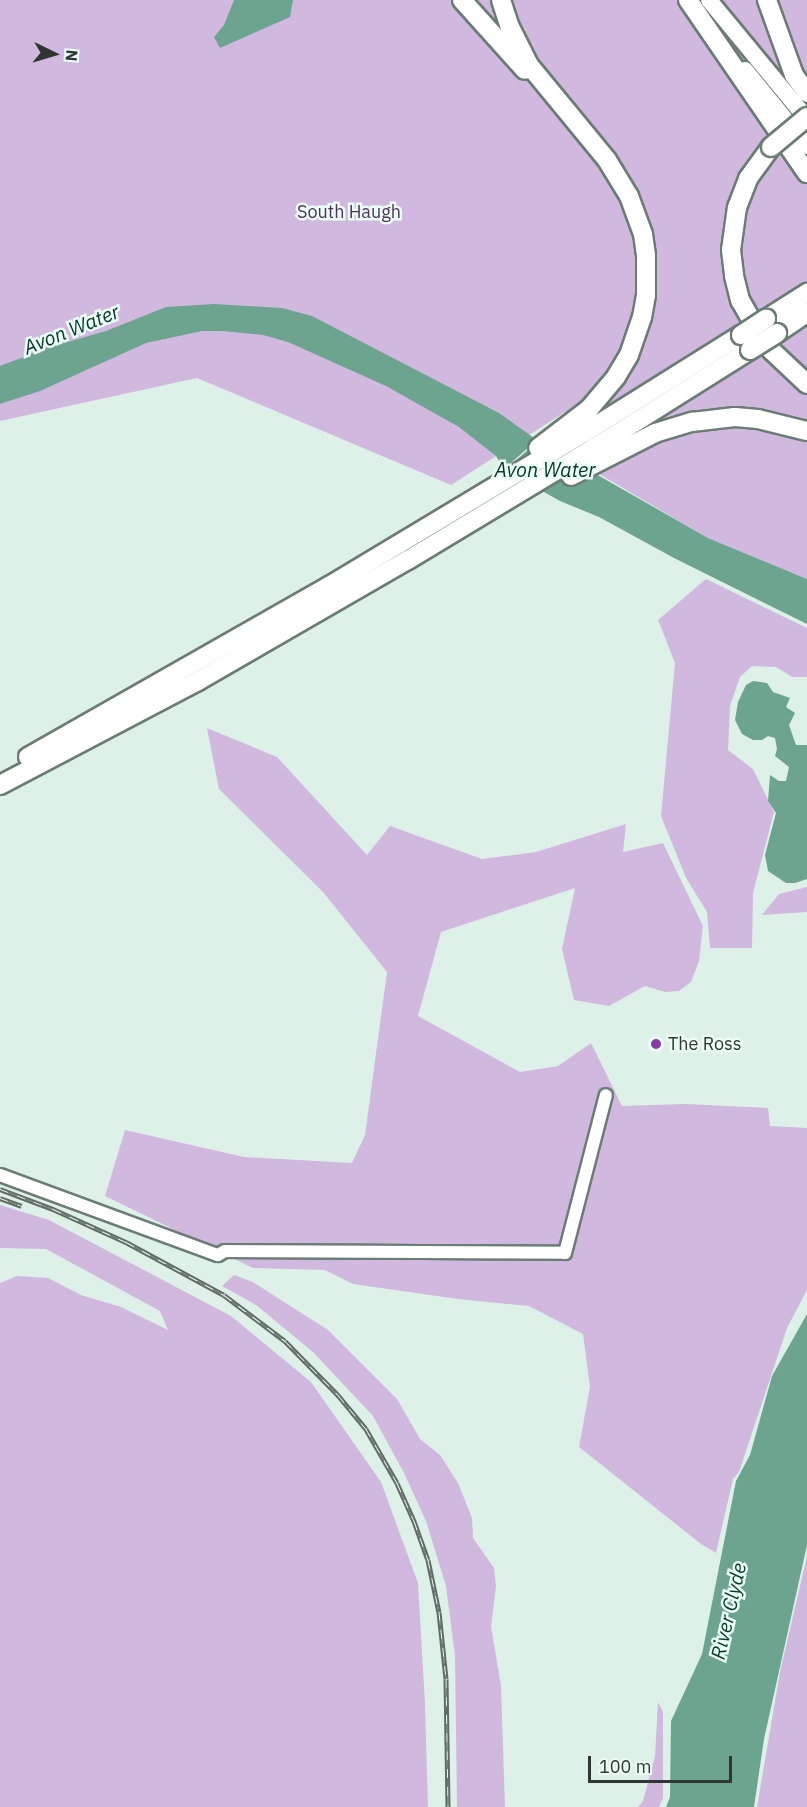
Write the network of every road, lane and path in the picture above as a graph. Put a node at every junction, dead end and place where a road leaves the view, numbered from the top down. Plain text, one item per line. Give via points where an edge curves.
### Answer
1 (462, 0) edge
2 (501, 0) edge
3 (689, 0) edge
4 (709, 0) edge
5 (767, 0) edge
6 (807, 93) edge
7 (807, 118) edge
8 (579, 128) junction
9 (807, 146) edge
10 (807, 173) edge
11 (807, 292) edge
12 (807, 313) edge
13 (771, 326) junction
14 (745, 343) junction
15 (807, 384) edge
16 (577, 430) junction
17 (807, 431) edge
18 (610, 447) junction
19 (0, 773) edge
20 (0, 785) edge
21 (606, 1095) dead end
22 (0, 1175) edge

1 - 8 highway
2 - 8 highway via 529,65
3 - 9 main road
3 - 10 highway
4 - 7 main road
5 - 6 highway via 794,75
7 - 15 highway, bridge via 771,147 748,179 737,207 731,250 740,300 772,351
8 - 16 highway via 607,160 629,196 643,234 647,276 642,317 628,355
11 - 13 highway
12 - 13 highway
13 - 14 highway, bridge
14 - 16 highway
14 - 18 highway
16 - 19 highway via 329,585
17 - 18 highway via 758,419 712,418
18 - 20 highway via 198,681
21 - 22 street via 565,1253 225,1251 218,1255

